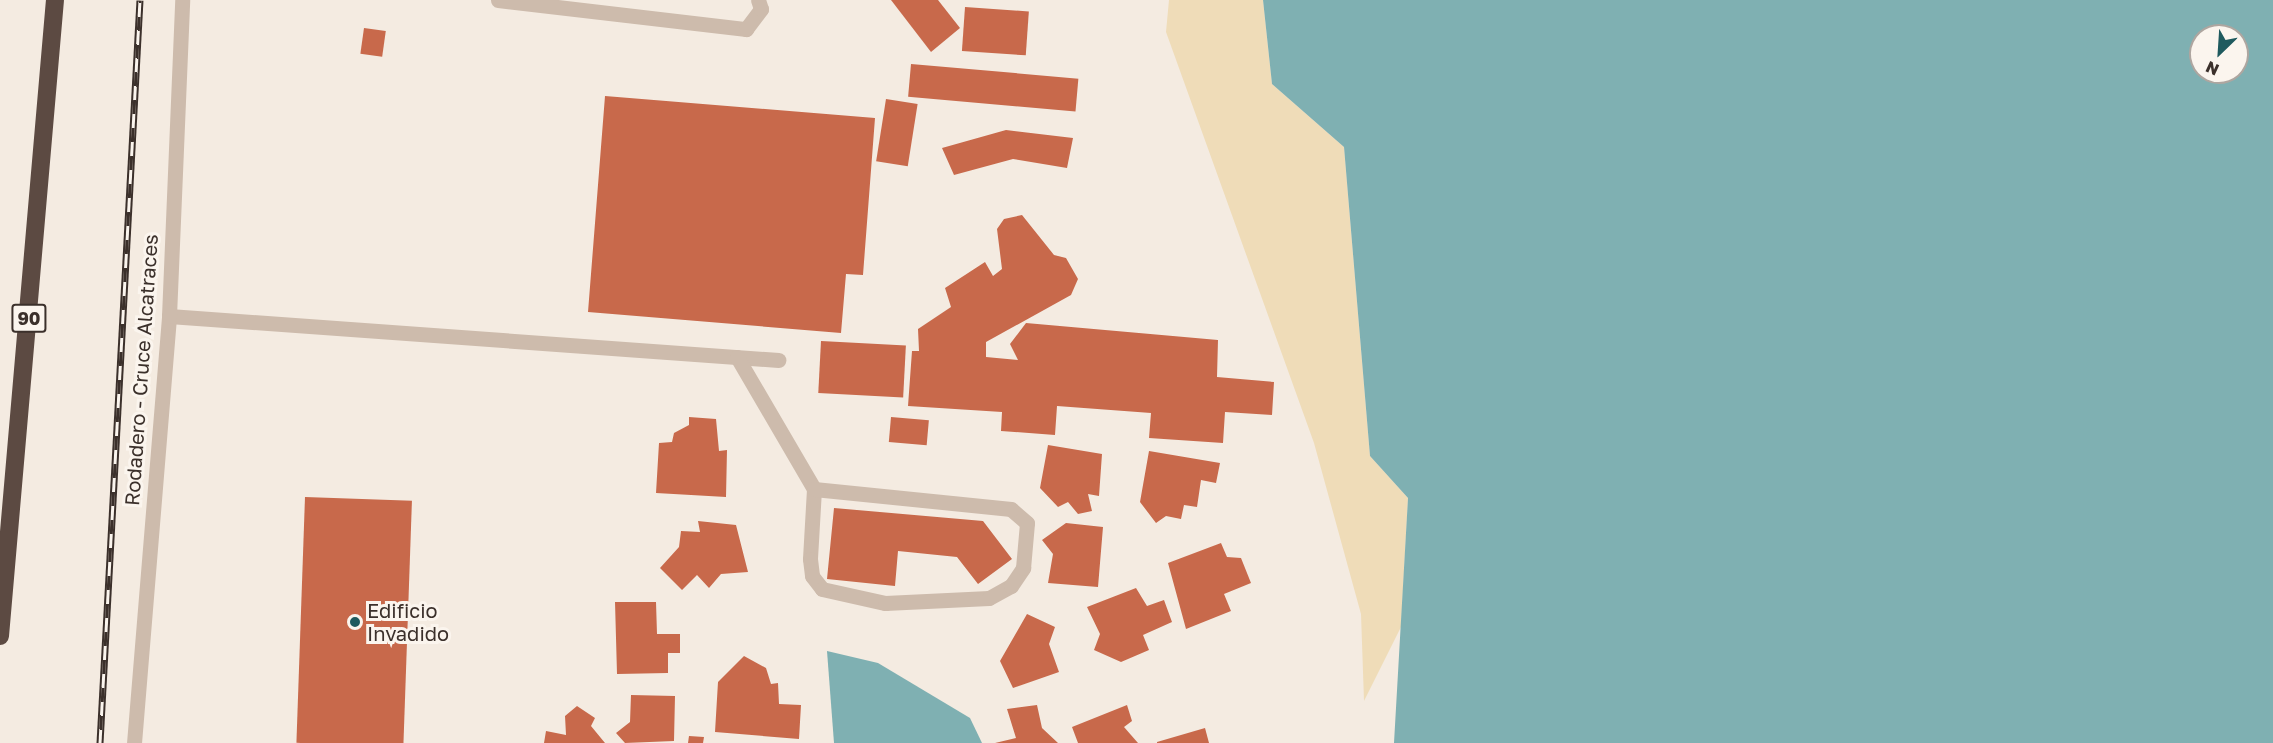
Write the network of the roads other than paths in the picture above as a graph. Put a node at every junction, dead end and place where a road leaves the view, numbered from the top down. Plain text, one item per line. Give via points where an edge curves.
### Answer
1 (55, 0) edge
2 (182, 0) edge
3 (498, 0) edge
4 (758, 0) edge
5 (169, 316) junction
6 (737, 357) junction
7 (778, 360) dead end
8 (814, 489) junction
9 (0, 636) edge
10 (134, 743) edge

1 - 9 highway, 90
2 - 5 street, Rodadero - Cruce Alcatraces
3 - 4 street via 746,29 761,9
5 - 6 street
5 - 10 street, Rodadero - Cruce Alcatraces
6 - 7 street
6 - 8 street
8 - 8 street via 810,559 812,576 822,589 885,603 988,598 1011,586 1023,568 1027,523 1011,509

